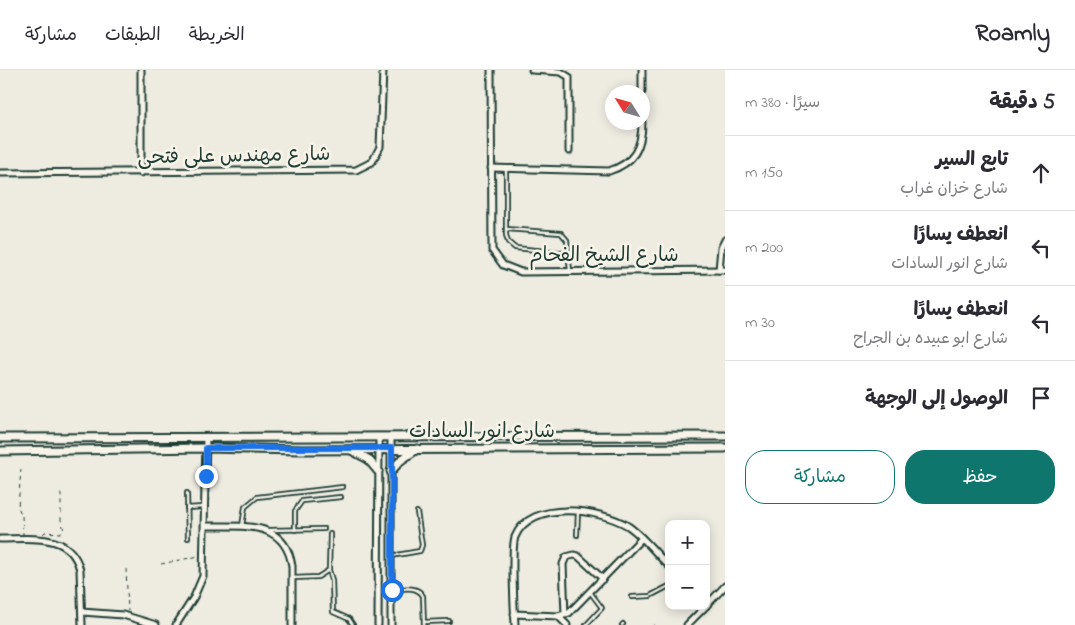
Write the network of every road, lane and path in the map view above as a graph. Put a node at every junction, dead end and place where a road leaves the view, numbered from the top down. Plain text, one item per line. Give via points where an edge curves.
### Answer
1 (141, 70) edge
2 (383, 70) edge
3 (491, 70) edge
4 (532, 70) edge
5 (642, 70) edge
6 (642, 85) edge
7 (641, 130) edge
8 (570, 151) dead end
9 (490, 168) junction
10 (506, 169) junction
11 (0, 173) edge
12 (141, 173) junction
13 (506, 229) junction
14 (725, 240) edge
15 (568, 252) junction
16 (719, 270) junction
17 (725, 270) edge
18 (570, 271) junction
19 (725, 436) edge
20 (379, 437) junction
21 (391, 437) junction
22 (0, 438) edge
23 (206, 438) junction
24 (206, 448) junction
25 (379, 448) junction
26 (392, 448) junction
27 (417, 448) junction
28 (725, 448) edge
29 (348, 449) junction
30 (0, 451) edge
31 (21, 469) dead end
32 (378, 471) junction
33 (391, 471) junction
34 (343, 487) dead end
35 (314, 490) junction
36 (61, 491) dead end
37 (187, 494) dead end
38 (341, 497) dead end
39 (318, 499) junction
40 (205, 507) junction
41 (187, 508) junction
42 (417, 512) dead end
43 (578, 512) junction
44 (205, 526) junction
45 (242, 527) junction
46 (324, 529) dead end
47 (23, 530) dead end
48 (269, 530) junction
49 (295, 530) junction
50 (43, 533) dead end
51 (330, 534) dead end
52 (578, 535) dead end
53 (188, 538) dead end
54 (642, 538) junction
55 (0, 539) edge
56 (204, 556) junction
57 (392, 556) junction
58 (161, 564) dead end
59 (668, 565) edge
60 (126, 569) dead end
61 (328, 570) junction
62 (293, 578) junction
63 (603, 579) junction
64 (725, 586) edge
65 (665, 588) edge
66 (392, 590) junction
67 (590, 592) junction
68 (632, 597) dead end
69 (710, 602) edge
70 (128, 610) dead end
71 (702, 610) edge
72 (82, 612) junction
73 (514, 614) junction
74 (565, 615) junction
75 (558, 616) junction
76 (449, 621) dead end
77 (424, 624) edge
78 (82, 625) edge
79 (156, 625) edge
80 (176, 625) edge
81 (292, 625) edge
82 (353, 625) edge
83 (378, 625) edge
84 (392, 625) edge
85 (515, 625) edge
86 (567, 625) edge
87 (586, 625) edge
88 (687, 625) edge

1 - 12 street
2 - 12 street, شارع مهندس على فتحى via 380,147 377,155 364,167 356,170
3 - 9 street, شارع الشيخ الفحام
4 - 8 street via 561,72 569,77
5 - 6 street
7 - 10 street via 640,147 632,159 609,171
9 - 10 street
9 - 18 street, شارع الشيخ الفحام via 492,250 496,258 503,265 521,272
10 - 13 lane
11 - 12 street, شارع مهندس على فتحى
13 - 15 lane via 506,239 514,248
13 - 15 lane via 557,231 567,240
14 - 16 street
15 - 18 lane
16 - 17 street, شارع الشيخ الفحام
16 - 18 street, شارع الشيخ الفحام
19 - 21 street, شارع انور السادات
20 - 21 street, شارع انور السادات
20 - 23 street, شارع انور السادات
20 - 25 street
21 - 26 street
22 - 23 street, شارع انور السادات
23 - 24 street
24 - 29 street, شارع انور السادات
24 - 30 street, شارع انور السادات
24 - 40 street
25 - 26 street, شارع انور السادات
25 - 29 street, شارع انور السادات
25 - 32 street
26 - 27 street, شارع انور السادات
26 - 33 street
27 - 28 street, شارع انور السادات
27 - 33 street
29 - 32 street via 368,460
31 - 47 path via 18,507
32 - 83 street
33 - 57 street
34 - 35 lane
35 - 39 lane
35 - 45 lane via 252,499 243,512
36 - 50 path via 64,530
37 - 41 lane
38 - 39 lane
39 - 49 lane via 299,504 295,511
40 - 41 lane
40 - 44 street
41 - 53 lane
42 - 57 lane via 422,545 420,552
43 - 52 lane
43 - 54 street via 590,511 618,520
43 - 73 street via 537,516 518,532 514,540
44 - 45 street
44 - 56 street
45 - 48 street
46 - 49 lane
48 - 49 lane
48 - 62 street via 288,549
51 - 61 lane
54 - 59 street
54 - 63 street
55 - 72 street via 53,540 68,548 80,570
56 - 58 path
56 - 80 street via 200,585
57 - 66 street
60 - 70 path
61 - 62 lane via 318,576
61 - 82 lane via 332,580 333,612 349,619
62 - 81 street
63 - 67 street
63 - 74 street via 578,556 566,557 562,564
64 - 69 street
65 - 68 lane via 650,596
66 - 77 lane via 421,592
66 - 84 street
67 - 74 street
67 - 87 lane via 602,608
71 - 88 street
72 - 78 street
72 - 79 street via 123,615
73 - 75 street
73 - 85 street
74 - 75 street
75 - 86 street
76 - 77 lane

